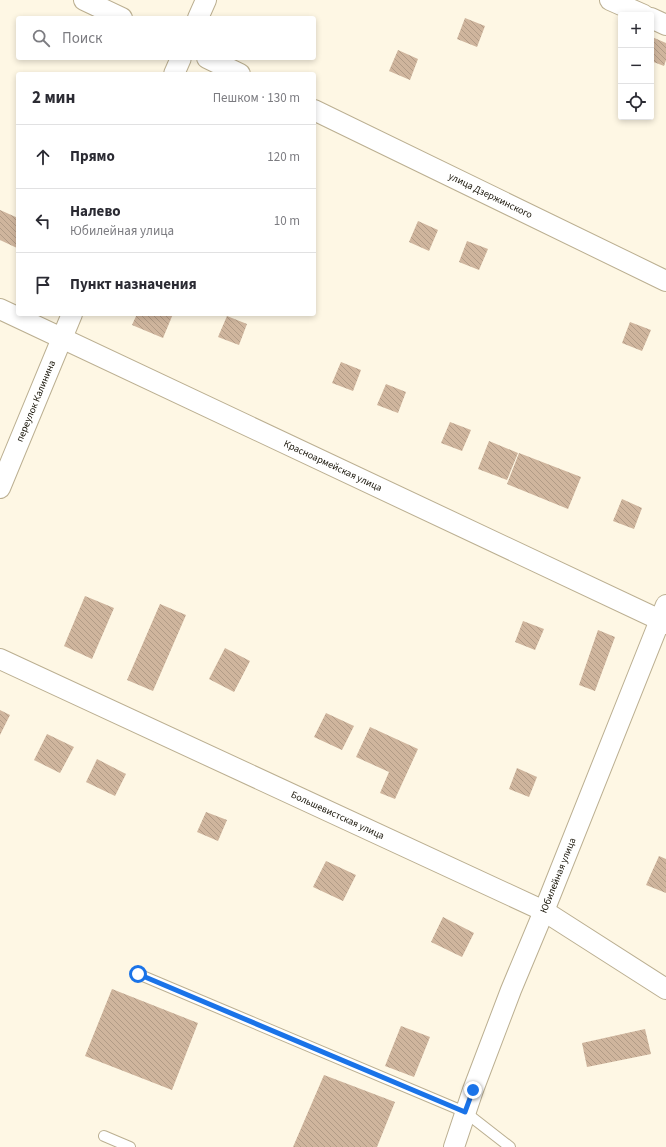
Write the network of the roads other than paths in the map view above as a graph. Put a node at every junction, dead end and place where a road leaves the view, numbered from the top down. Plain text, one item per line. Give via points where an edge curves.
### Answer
1 (84, 0) edge
2 (206, 0) edge
3 (610, 0) edge
4 (637, 12) edge
5 (118, 16) edge
6 (199, 16) edge
7 (654, 19) edge
8 (666, 25) edge
9 (179, 60) edge
10 (211, 60) edge
11 (175, 72) edge
12 (236, 72) edge
13 (316, 111) edge
14 (666, 281) edge
15 (0, 309) edge
16 (71, 316) edge
17 (62, 338) junction
18 (0, 488) edge
19 (664, 616) edge
20 (0, 659) edge
21 (544, 911) junction
22 (138, 974) dead end
23 (666, 989) edge
24 (465, 1112) junction
25 (104, 1136) dead end
26 (130, 1147) edge
27 (454, 1147) edge
28 (510, 1147) edge

1 - 5 street
2 - 6 street
3 - 4 street
7 - 8 street
9 - 11 street
10 - 12 street
13 - 14 street, улица Дзержинского
15 - 17 street, Красноармейская улица
16 - 17 street, переулок Калинина
17 - 18 street, переулок Калинина
17 - 19 street, Красноармейская улица
19 - 21 street, Юбилейная улица
20 - 21 street, Большевистская улица
21 - 23 street, Большевистская улица
21 - 24 street, Юбилейная улица via 508,997
22 - 24 lane
24 - 27 street, Юбилейная улица
24 - 28 lane
25 - 26 lane

